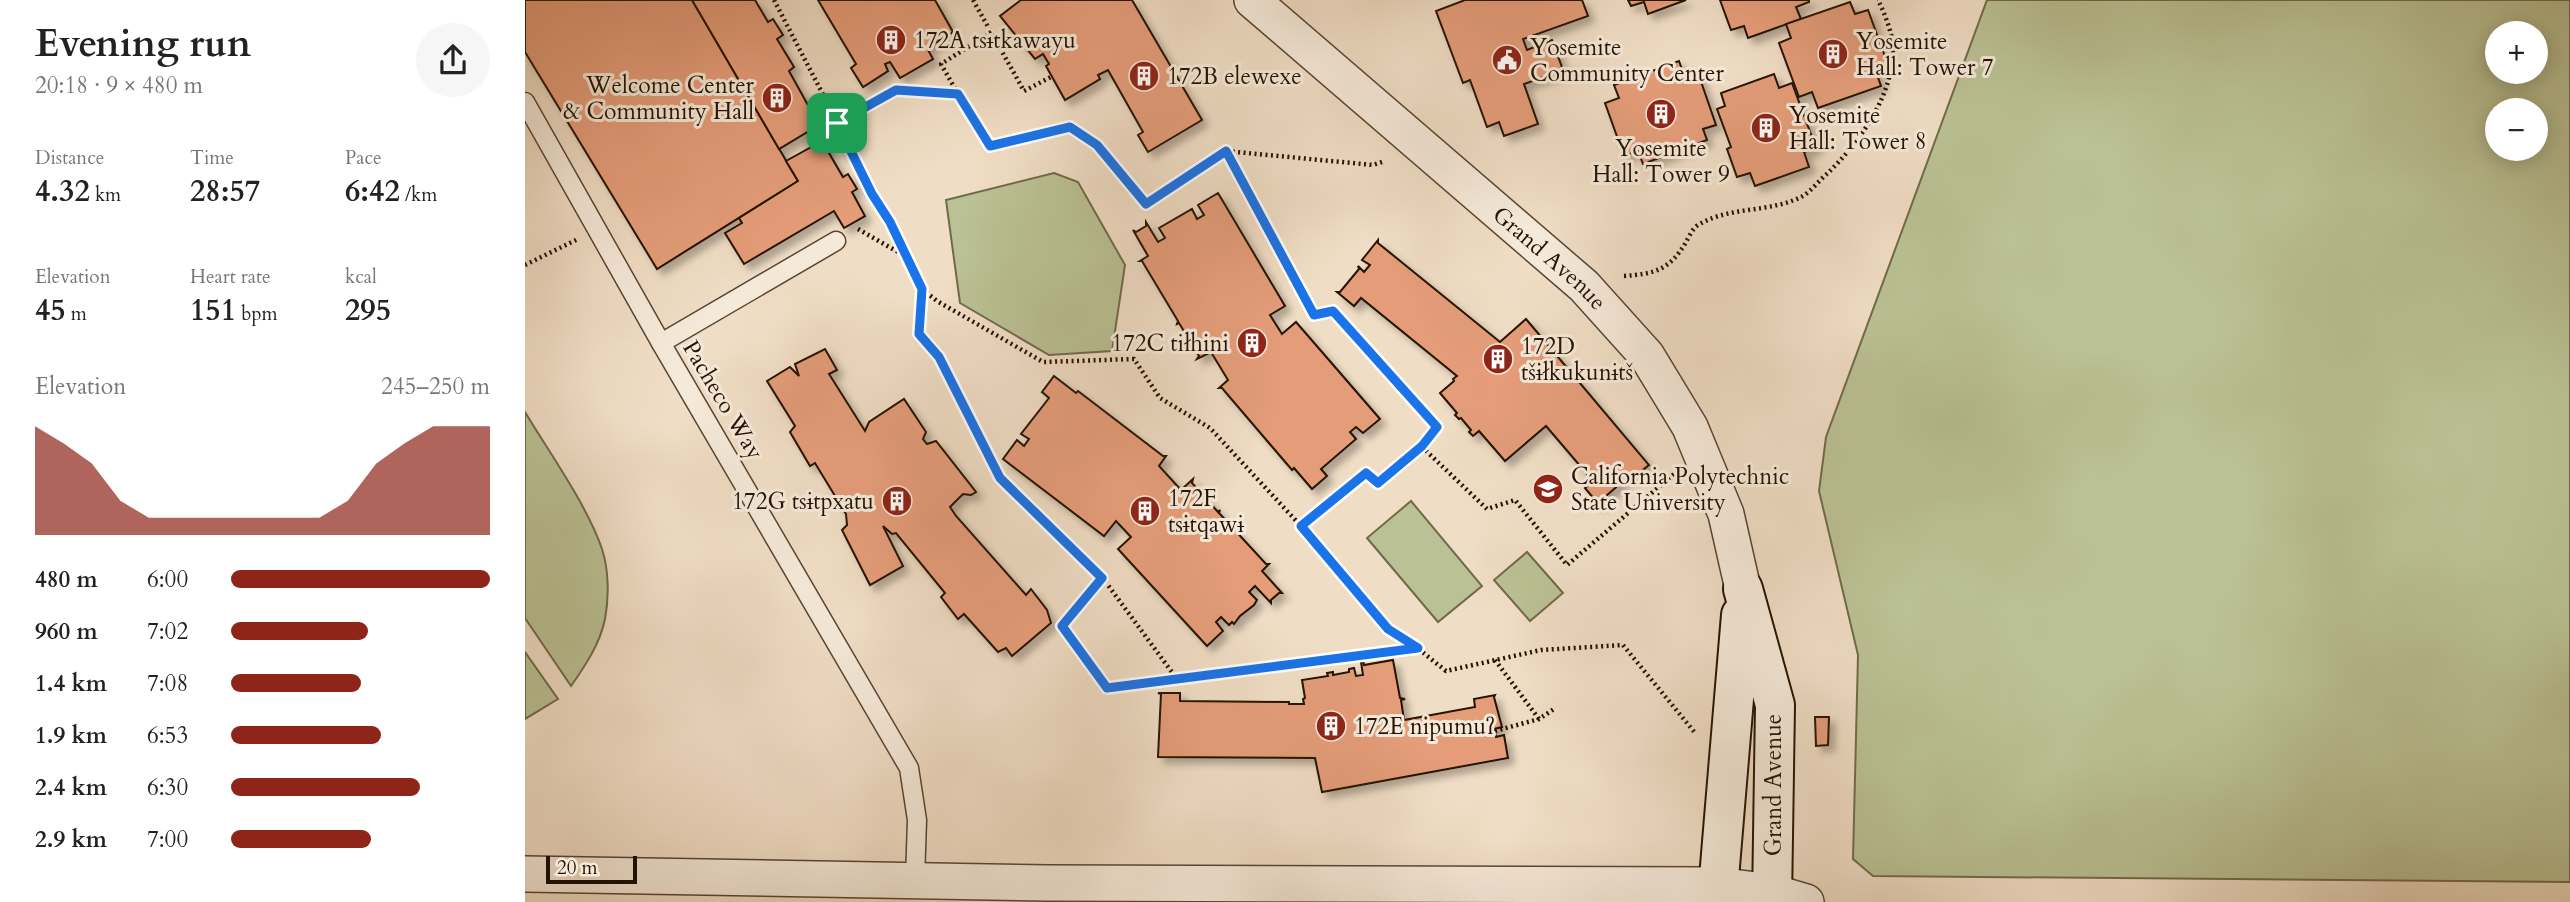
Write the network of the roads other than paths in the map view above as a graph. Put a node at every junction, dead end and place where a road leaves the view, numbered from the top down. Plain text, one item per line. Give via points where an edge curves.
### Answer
1 (1252, 0) edge
2 (525, 102) edge
3 (836, 241) road end
4 (661, 343) junction
5 (1743, 589) junction
6 (525, 874) edge
7 (915, 880) junction
8 (1717, 894) edge
9 (1784, 899) edge

1 - 5 street, Grand Avenue via 1584,286 1647,356 1690,427 1726,514
2 - 4 lane, Pacheco Way
3 - 4 lane
4 - 7 lane, Pacheco Way via 909,768 916,820
5 - 8 street, Grand Avenue
5 - 9 street, Grand Avenue via 1775,705
6 - 7 street
7 - 8 street
8 - 9 street

